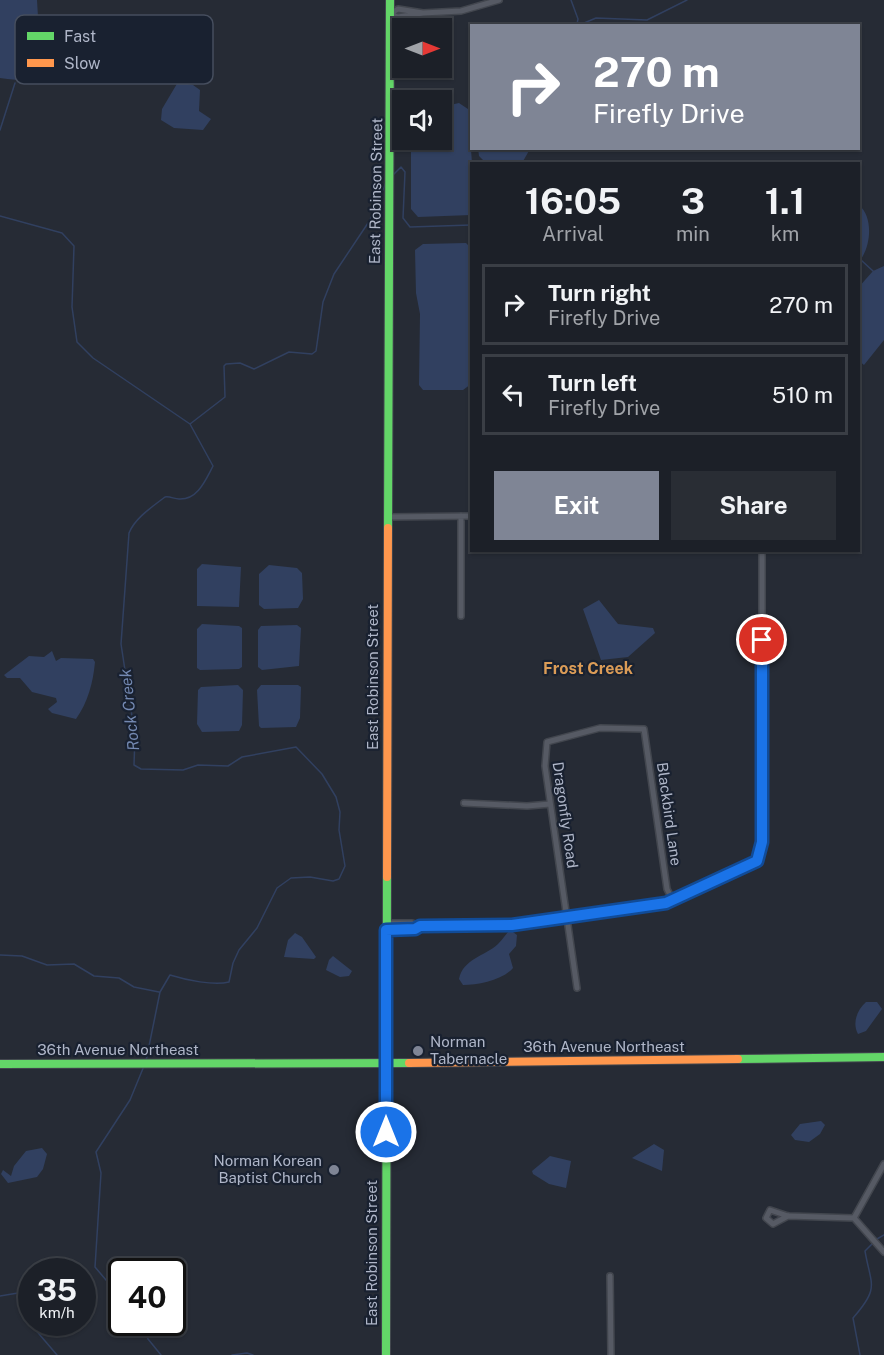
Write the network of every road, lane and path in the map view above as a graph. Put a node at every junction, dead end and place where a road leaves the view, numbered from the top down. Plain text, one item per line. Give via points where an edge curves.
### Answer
1 (390, 0) edge
2 (499, 0) edge
3 (390, 14) junction
4 (460, 516) junction
5 (470, 516) edge
6 (387, 517) junction
7 (762, 552) edge
8 (460, 616) dead end
9 (644, 729) joint
10 (464, 803) dead end
11 (550, 804) junction
12 (673, 901) junction
13 (567, 918) junction
14 (386, 927) junction
15 (577, 988) dead end
16 (884, 1057) edge
17 (386, 1063) junction
18 (0, 1064) edge
19 (884, 1164) edge
20 (788, 1216) dead end
21 (854, 1218) junction
22 (883, 1251) edge
23 (610, 1276) dead end
24 (386, 1355) edge
25 (611, 1355) edge

1 - 3 street, East Robinson Street
2 - 3 street via 460,11 398,17
3 - 6 street, East Robinson Street
4 - 5 street
4 - 6 street
4 - 8 street
6 - 14 street, East Robinson Street
7 - 12 street via 762,849 752,865
9 - 11 street, Dragonfly Road via 600,728 547,742 544,758
9 - 12 street, Blackbird Lane via 668,890
10 - 11 street
11 - 13 street, Dragonfly Road
12 - 13 street
13 - 14 street via 504,926
13 - 15 street, Dragonfly Road
14 - 17 street, East Robinson Street
16 - 17 street, 36th Avenue Northeast
17 - 18 street, 36th Avenue Northeast
17 - 24 street, East Robinson Street
19 - 21 street
20 - 21 street
21 - 22 street
23 - 25 street

